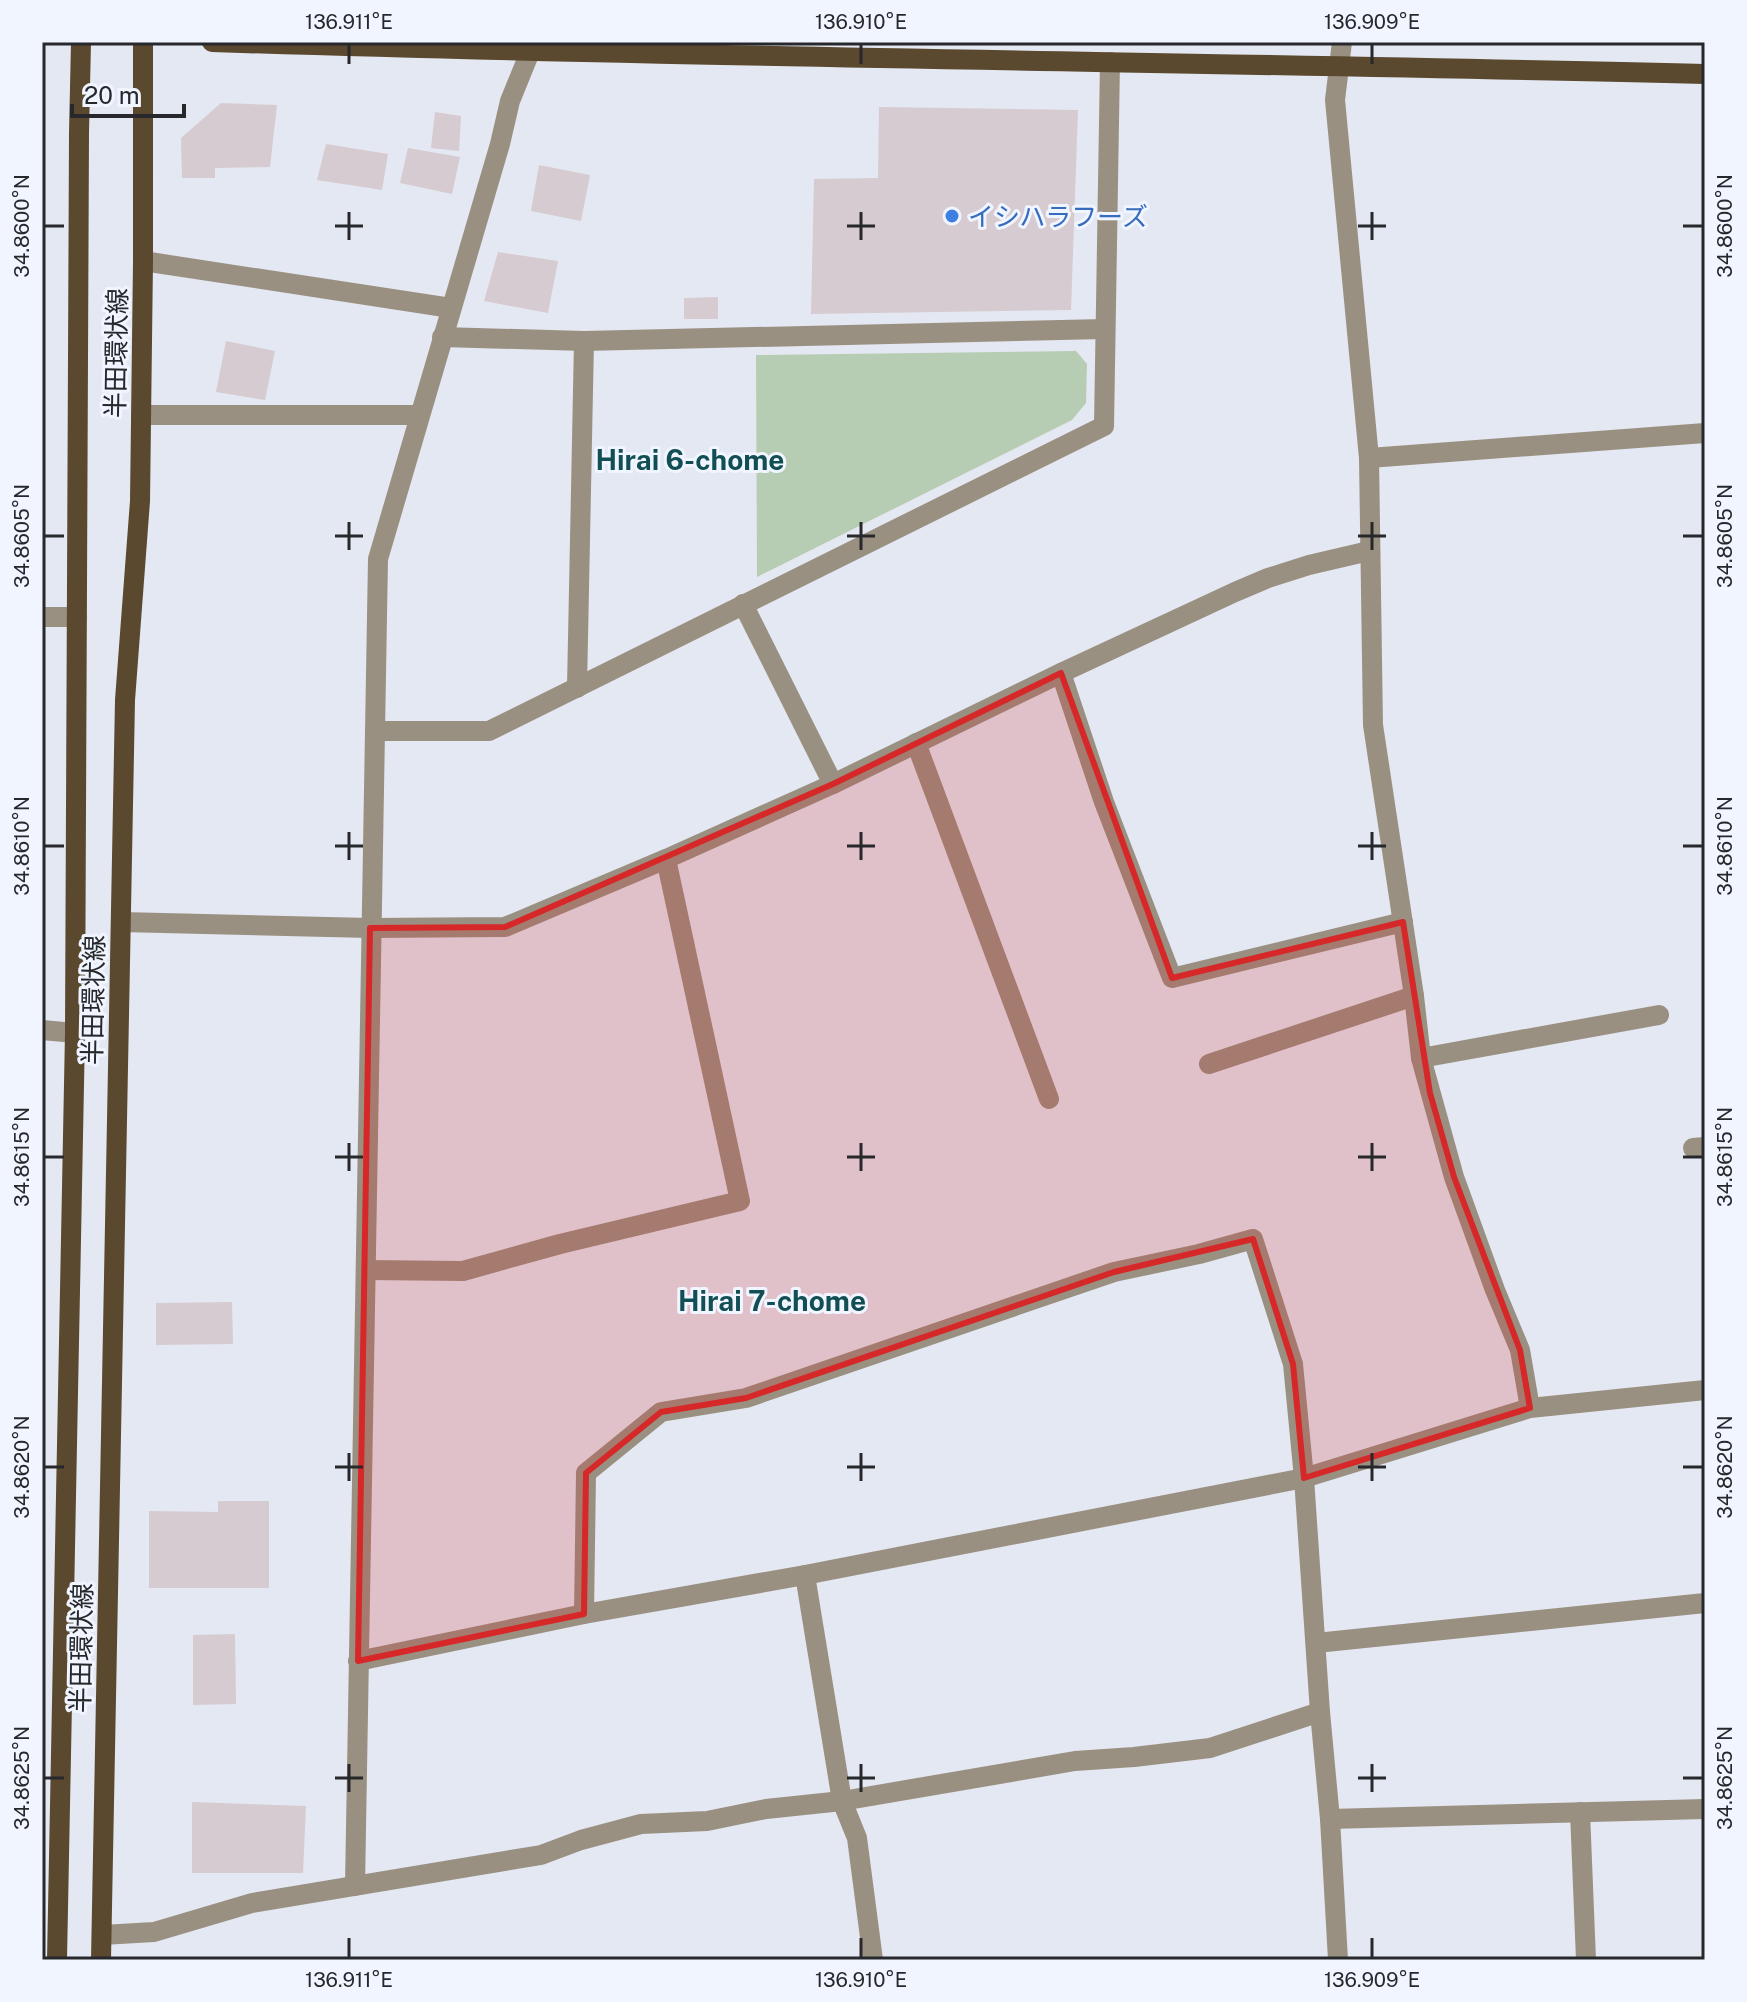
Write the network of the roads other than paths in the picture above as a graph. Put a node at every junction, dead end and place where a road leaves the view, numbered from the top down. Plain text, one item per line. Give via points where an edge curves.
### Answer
1 (81, 42) edge
2 (143, 42) edge
3 (212, 42) edge
4 (1342, 42) edge
5 (532, 47) edge
6 (1110, 62) junction
7 (1339, 65) junction
8 (1705, 74) edge
9 (143, 261) junction
10 (451, 308) junction
11 (1105, 329) junction
12 (442, 337) junction
13 (584, 341) junction
14 (141, 415) junction
15 (419, 415) junction
16 (1705, 433) edge
17 (1369, 458) junction
18 (1369, 551) junction
19 (743, 604) junction
20 (42, 617) edge
21 (77, 617) junction
22 (1061, 673) junction
23 (577, 688) junction
24 (376, 731) junction
25 (916, 743) junction
26 (833, 784) junction
27 (666, 859) junction
28 (121, 922) junction
29 (1403, 922) junction
30 (370, 928) junction
31 (1414, 996) junction
32 (1659, 1015) dead end
33 (42, 1030) edge
34 (75, 1033) junction
35 (1421, 1058) junction
36 (1209, 1064) dead end
37 (1049, 1099) dead end
38 (366, 1270) junction
39 (1705, 1390) edge
40 (1530, 1408) junction
41 (1304, 1478) junction
42 (805, 1575) junction
43 (1705, 1603) edge
44 (584, 1614) junction
45 (1316, 1643) junction
46 (358, 1661) junction
47 (1320, 1712) junction
48 (842, 1801) junction
49 (1705, 1809) edge
50 (1580, 1812) junction
51 (1330, 1819) junction
52 (355, 1886) junction
53 (102, 1935) junction
54 (57, 1960) edge
55 (101, 1960) edge
56 (873, 1960) edge
57 (1338, 1960) edge
58 (1586, 1960) edge

1 - 21 main road, 半田環状線
2 - 9 main road, 半田環状線
3 - 5 main road
4 - 7 street
5 - 6 main road
5 - 10 street via 510,101
6 - 7 main road
6 - 11 street
7 - 8 main road
7 - 17 street via 1335,100
9 - 10 street
9 - 14 main road, 半田環状線
10 - 12 street
11 - 13 street
11 - 19 street via 1104,426
12 - 13 street
12 - 15 street
13 - 23 street
14 - 15 street
14 - 28 main road, 半田環状線 via 125,700
15 - 24 street via 378,559
16 - 17 street
17 - 18 street
18 - 22 street via 1268,578
18 - 29 street via 1373,725
19 - 23 street
19 - 26 street
20 - 21 street
21 - 34 main road, 半田環状線
22 - 25 street
22 - 29 street via 1172,978
23 - 24 street via 489,731
24 - 30 street
25 - 26 street
25 - 37 street
26 - 27 street
27 - 30 street via 505,927
27 - 38 street via 740,1201 463,1271
28 - 30 street
28 - 53 main road, 半田環状線
29 - 31 street
30 - 38 street
31 - 35 street
31 - 36 street
32 - 35 street
33 - 34 street
34 - 54 main road, 半田環状線
35 - 40 street via 1454,1177 1520,1350
38 - 46 street
39 - 40 street
40 - 41 street
41 - 42 street
41 - 44 street via 1293,1364 1253,1239 1114,1272 746,1398 661,1412 586,1473
41 - 45 street
42 - 44 street
42 - 48 street
43 - 45 street
44 - 46 street
45 - 47 street
46 - 52 street
47 - 48 street via 1210,1748 1075,1761
47 - 51 street
48 - 52 street via 707,1821 641,1824 541,1855
48 - 56 street via 857,1838
49 - 50 street
50 - 51 street
50 - 58 street
51 - 57 street
52 - 53 street via 252,1903 154,1932
53 - 55 main road, 半田環状線

